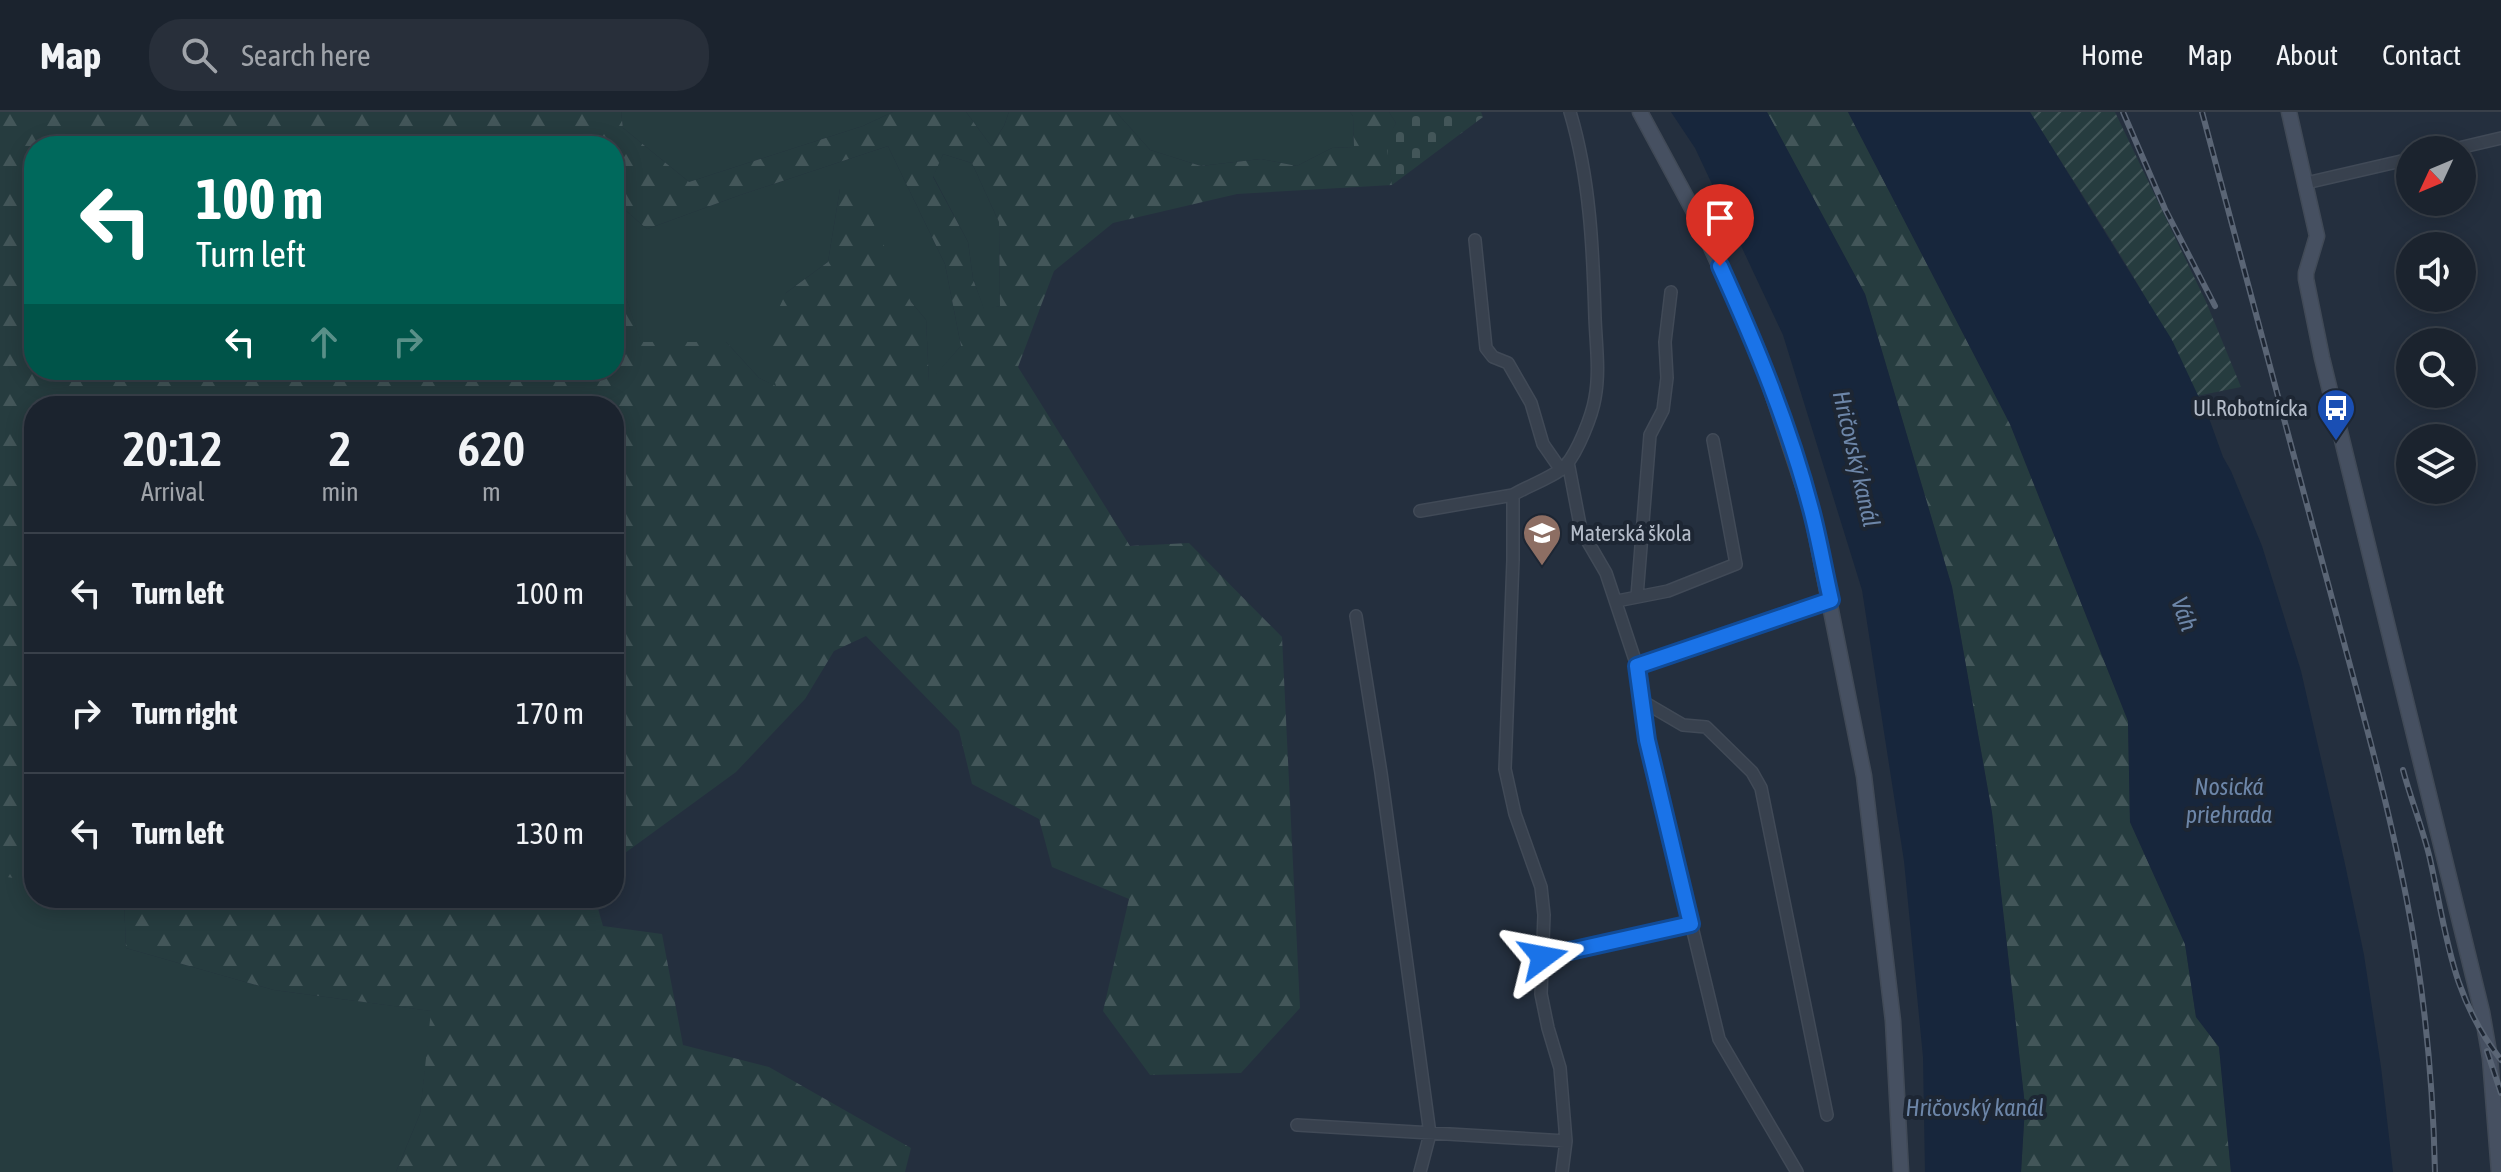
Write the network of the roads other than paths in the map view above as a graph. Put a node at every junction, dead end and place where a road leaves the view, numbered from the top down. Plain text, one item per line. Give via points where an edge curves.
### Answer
1 (1570, 112) edge
2 (1640, 112) edge
3 (2289, 112) edge
4 (2501, 138) edge
5 (2476, 144) edge
6 (2396, 162) edge
7 (2306, 183) junction
8 (1475, 240) dead end
9 (1671, 292) dead end
10 (1713, 440) dead end
11 (1564, 466) junction
12 (1513, 495) junction
13 (1420, 511) dead end
14 (1637, 596) junction
15 (1831, 600) junction
16 (1617, 601) junction
17 (1356, 616) dead end
18 (1637, 666) junction
19 (1642, 701) junction
20 (1691, 924) junction
21 (1543, 957) junction
22 (1827, 1115) dead end
23 (1297, 1125) dead end
24 (1430, 1134) junction
25 (1566, 1141) junction
26 (1420, 1172) edge
27 (1562, 1172) edge
28 (1797, 1172) edge
29 (1901, 1172) edge
30 (2499, 1172) edge

1 - 11 street via 1585,175 1593,252 1597,373 1595,400
2 - 15 main road via 1694,211 1759,353 1811,510
3 - 7 main road
4 - 5 street
6 - 7 street
7 - 30 main road via 2317,236 2306,279 2482,1012
8 - 11 street via 1486,348 1508,363 1531,403 1543,444
9 - 14 street via 1665,399 1650,435
10 - 14 street via 1736,564 1668,591
11 - 12 street
11 - 16 street via 1581,530
12 - 13 street
12 - 21 street via 1505,769 1541,887
14 - 16 street
15 - 18 street
15 - 29 main road via 1864,776 1893,1021
16 - 18 street
17 - 24 street
18 - 19 street
19 - 20 street
19 - 22 street via 1683,725 1706,727 1752,772 1761,788
20 - 21 street
20 - 28 street via 1719,1039
21 - 25 street via 1541,994 1560,1068
23 - 24 street
24 - 25 street
24 - 26 street
25 - 27 street

